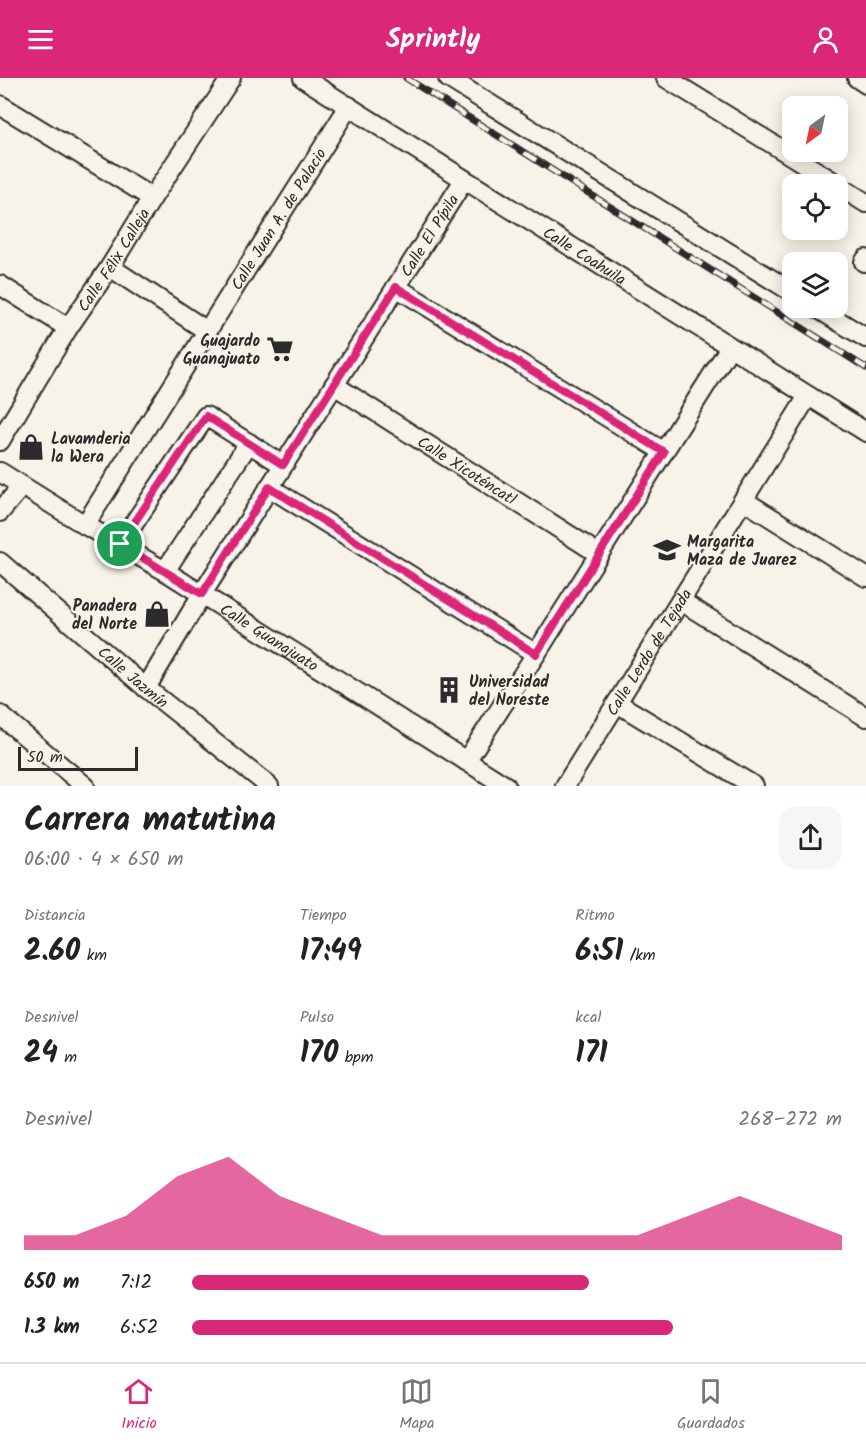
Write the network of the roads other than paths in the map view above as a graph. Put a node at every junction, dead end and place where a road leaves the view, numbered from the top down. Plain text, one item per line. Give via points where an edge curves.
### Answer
1 (231, 78) edge
2 (303, 78) edge
3 (448, 78) edge
4 (666, 78) edge
5 (857, 78) edge
6 (866, 84) edge
7 (0, 105) edge
8 (349, 106) junction
9 (819, 174) edge
10 (465, 180) junction
11 (848, 192) edge
12 (152, 198) junction
13 (866, 203) edge
14 (110, 267) junction
15 (0, 285) edge
16 (782, 286) edge
17 (396, 287) junction
18 (834, 318) edge
19 (68, 328) junction
20 (207, 331) junction
21 (866, 338) edge
22 (730, 347) junction
23 (334, 385) junction
24 (808, 396) junction
25 (866, 432) edge
26 (0, 441) edge
27 (249, 443) junction
28 (664, 452) junction
29 (283, 465) junction
30 (0, 472) edge
31 (22, 486) junction
32 (269, 487) junction
33 (743, 500) junction
34 (0, 512) edge
35 (85, 525) junction
36 (120, 544) junction
37 (599, 554) junction
38 (0, 562) edge
39 (165, 571) junction
40 (866, 577) edge
41 (202, 594) junction
42 (681, 601) junction
43 (536, 654) junction
44 (146, 688) junction
45 (617, 703) junction
46 (0, 715) edge
47 (866, 717) edge
48 (466, 761) junction
49 (85, 786) edge
50 (269, 786) edge
51 (506, 786) edge
52 (565, 786) edge
53 (754, 786) edge

1 - 12 street, Calle Félix Calleja
2 - 8 street, Calle Coahuila
3 - 16 street
4 - 9 street
5 - 6 street
7 - 12 street
8 - 10 street, Calle Coahuila
8 - 20 street, Calle Juan A. de Palacio
10 - 17 street, Calle El Pípila
10 - 22 street, Calle Coahuila
11 - 13 street
12 - 14 street, Calle Félix Calleja
14 - 19 street, Calle Félix Calleja
14 - 20 street
15 - 19 street
17 - 23 street, Calle El Pípila
17 - 28 street
18 - 21 street
19 - 26 street, Calle Félix Calleja
20 - 35 street, Calle Juan A. de Palacio
22 - 24 street, Calle Coahuila
22 - 28 street
23 - 29 street, Calle El Pípila
23 - 37 street, Calle Xicoténcatl
24 - 25 street, Calle Coahuila
24 - 33 street, Calle Lerdo de Tejada
27 - 29 street
27 - 36 street via 206,416
27 - 39 street
28 - 37 street
29 - 32 street, Calle El Pípila
30 - 31 street, Calle Guanajuato
31 - 34 street
31 - 35 street, Calle Guanajuato
32 - 41 street, Calle El Pípila
32 - 43 street
33 - 40 street
33 - 42 street, Calle Lerdo de Tejada
35 - 36 street, Calle Guanajuato
36 - 39 street, Calle Guanajuato
37 - 43 street
38 - 44 street, Calle Jazmín
39 - 41 street, Calle Guanajuato
41 - 44 street, Calle El Pípila
41 - 48 street, Calle Guanajuato
42 - 45 street, Calle Lerdo de Tejada
42 - 47 street
43 - 48 street
44 - 50 street, Calle Jazmín
45 - 52 street, Calle Lerdo de Tejada
45 - 53 street
46 - 49 street
48 - 51 street, Calle Guanajuato

